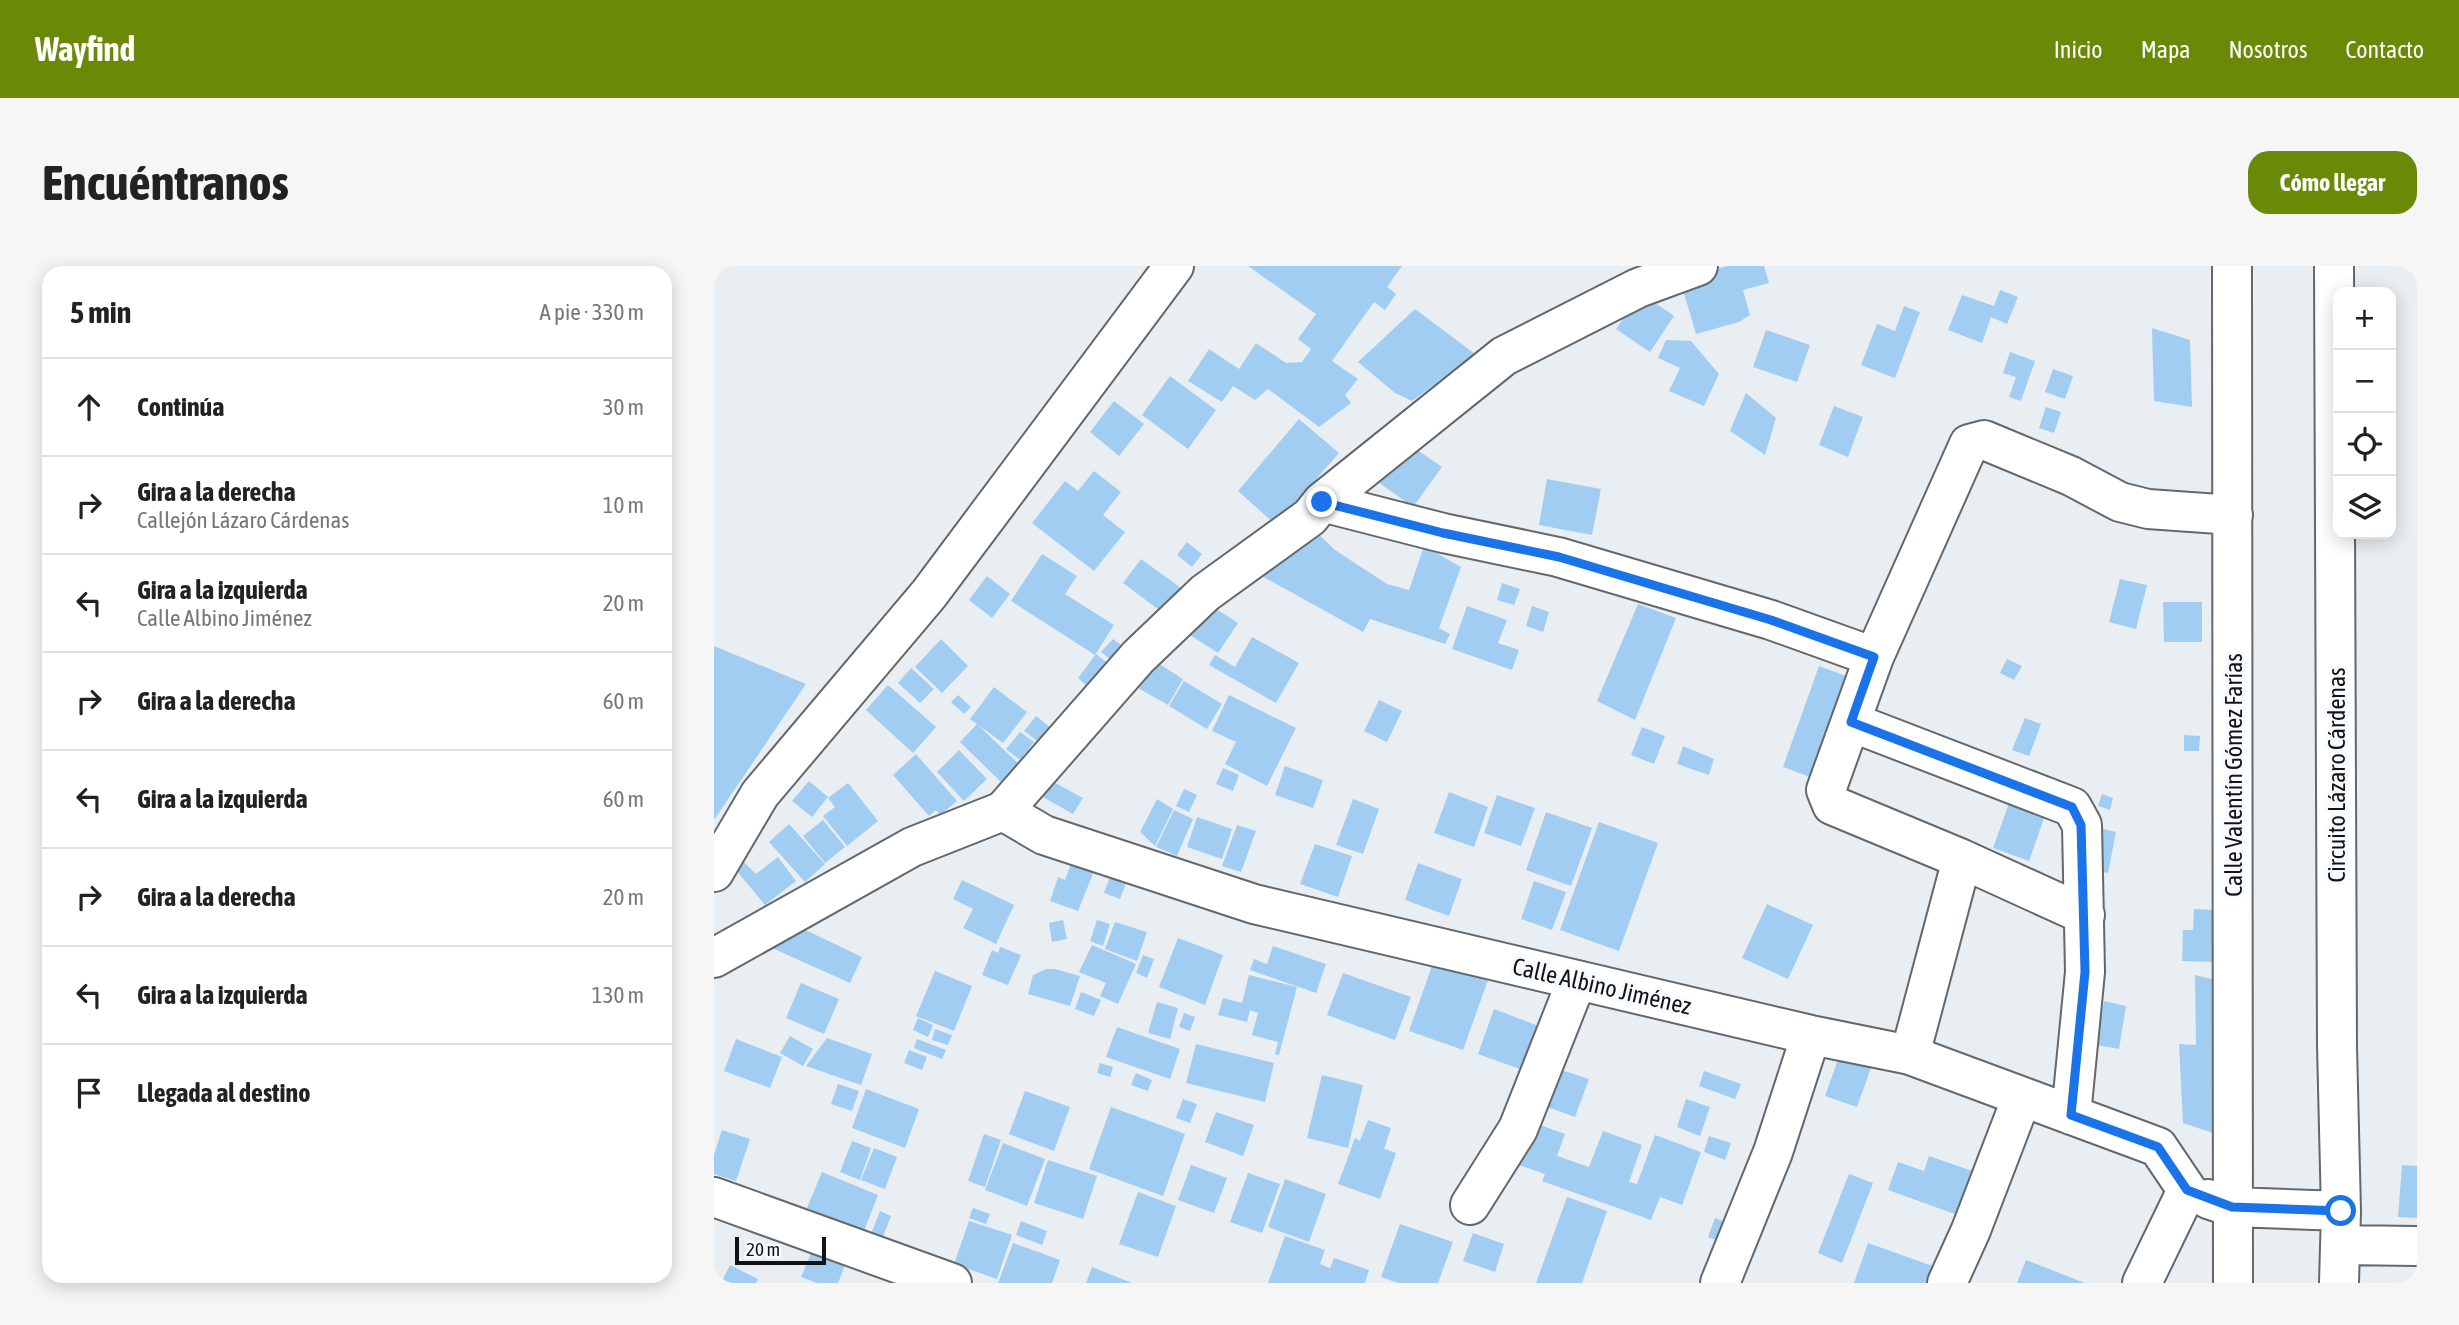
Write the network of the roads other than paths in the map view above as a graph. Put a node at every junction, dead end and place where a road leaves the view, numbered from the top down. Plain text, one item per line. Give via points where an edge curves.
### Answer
1 (1174, 266) edge
2 (1698, 266) edge
3 (2232, 266) edge
4 (2334, 266) edge
5 (1625, 277) edge
6 (1322, 502) junction
7 (2233, 515) junction
8 (1874, 657) junction
9 (1851, 722) junction
10 (1003, 811) junction
11 (1962, 859) junction
12 (714, 872) edge
13 (2085, 915) junction
14 (714, 958) edge
15 (1577, 980) junction
16 (1811, 1035) junction
17 (1910, 1055) junction
18 (2022, 1097) junction
19 (2071, 1115) junction
20 (2187, 1190) junction
21 (714, 1197) edge
22 (1470, 1205) dead end
23 (2232, 1207) junction
24 (2340, 1228) junction
25 (2417, 1246) edge
26 (953, 1283) edge
27 (1720, 1283) edge
28 (1947, 1283) edge
29 (2142, 1283) edge
30 (2233, 1283) edge
31 (2339, 1283) edge

1 - 12 street via 929,594 760,794
2 - 5 street
3 - 7 street, Calle Valentín Gómez Farías
4 - 24 street, Circuito Lázaro Cárdenas
5 - 6 street via 1504,356
6 - 8 street via 1559,557 1771,620
6 - 10 street via 1310,517 1205,593 1138,657
7 - 8 street via 2148,509 2120,502 1984,440 1969,444
7 - 23 street, Calle Valentín Gómez Farías
8 - 9 street
9 - 11 street via 1826,790 1832,805
9 - 13 street via 2072,807 2081,825
10 - 14 street via 912,847
10 - 15 street, Calle Albino Jiménez via 1044,835 1254,904
11 - 13 street
11 - 17 street
13 - 19 street via 2085,972
15 - 16 street, Calle Albino Jiménez
15 - 22 street via 1518,1129
16 - 17 street, Calle Albino Jiménez
16 - 27 street via 1773,1152
17 - 18 street, Calle Albino Jiménez
18 - 19 street, Calle Albino Jiménez
18 - 28 street
19 - 20 street, Calle Albino Jiménez via 2158,1147
20 - 23 street
20 - 29 street
21 - 26 street
23 - 24 street
23 - 30 street, Calle Valentín Gómez Farías
24 - 25 street
24 - 31 street, Circuito Lázaro Cárdenas

